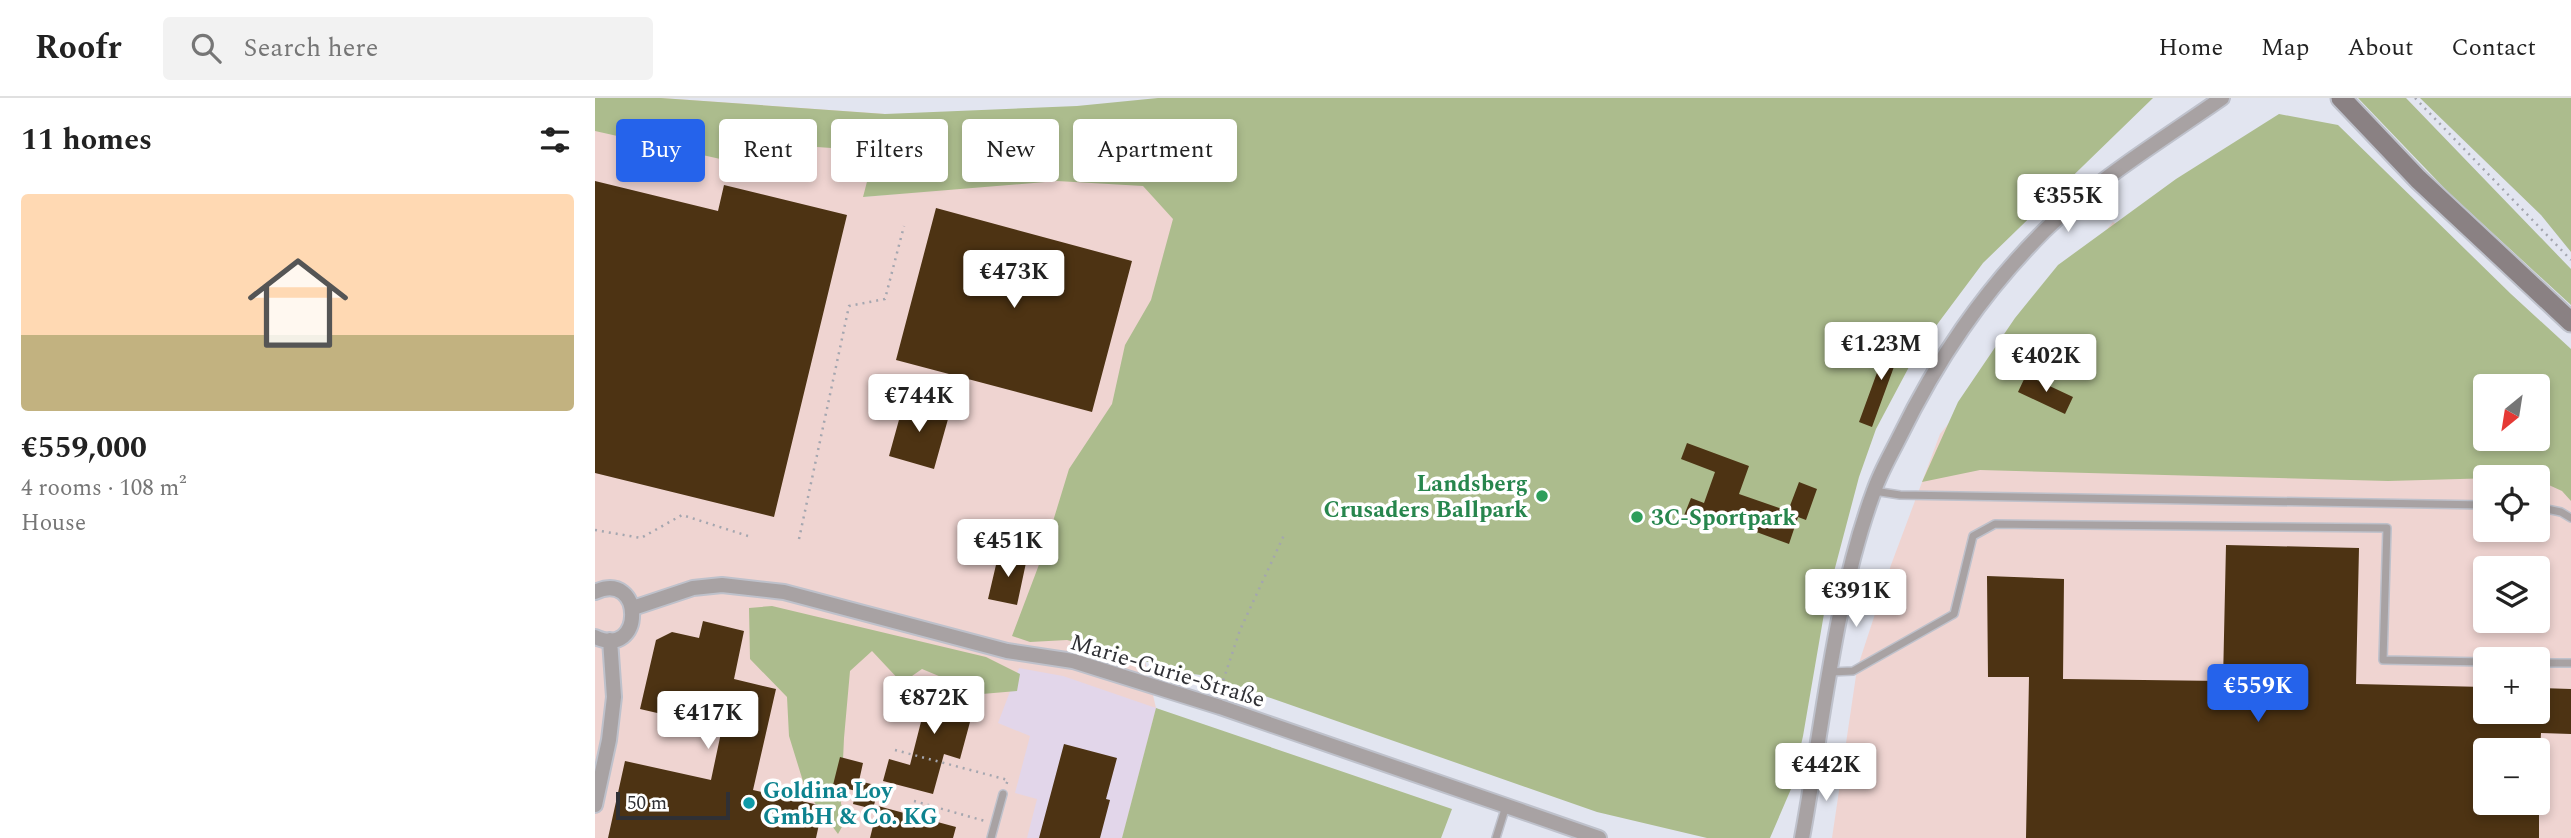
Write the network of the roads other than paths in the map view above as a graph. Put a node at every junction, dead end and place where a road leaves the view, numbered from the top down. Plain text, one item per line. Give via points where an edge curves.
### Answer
1 (2222, 98) edge
2 (2341, 98) edge
3 (2571, 321) edge
4 (1874, 491) junction
5 (2473, 505) edge
6 (2550, 510) edge
7 (2571, 518) edge
8 (595, 592) edge
9 (633, 608) junction
10 (602, 639) edge
11 (2473, 662) edge
12 (2550, 663) edge
13 (2571, 663) edge
14 (1831, 672) junction
15 (1003, 794) road end
16 (595, 805) edge
17 (1506, 806) junction
18 (991, 838) edge
19 (1496, 838) edge
20 (1599, 838) edge
21 (1802, 838) edge

1 - 4 street via 2093,189 2045,230 2003,275 1925,384
2 - 3 street via 2418,179
4 - 5 lane
4 - 14 street via 1846,586
6 - 7 lane
8 - 9 street via 617,590
9 - 10 street via 632,623 624,635
9 - 17 street, Marie-Curie-Straße via 703,587 784,592 1007,650 1073,661
10 - 16 street via 614,697
11 - 14 lane via 2383,660 2387,528 1995,524 1973,536 1954,614 1853,671
12 - 13 lane
14 - 21 street
15 - 18 lane
17 - 19 lane
17 - 20 street, Marie-Curie-Straße

